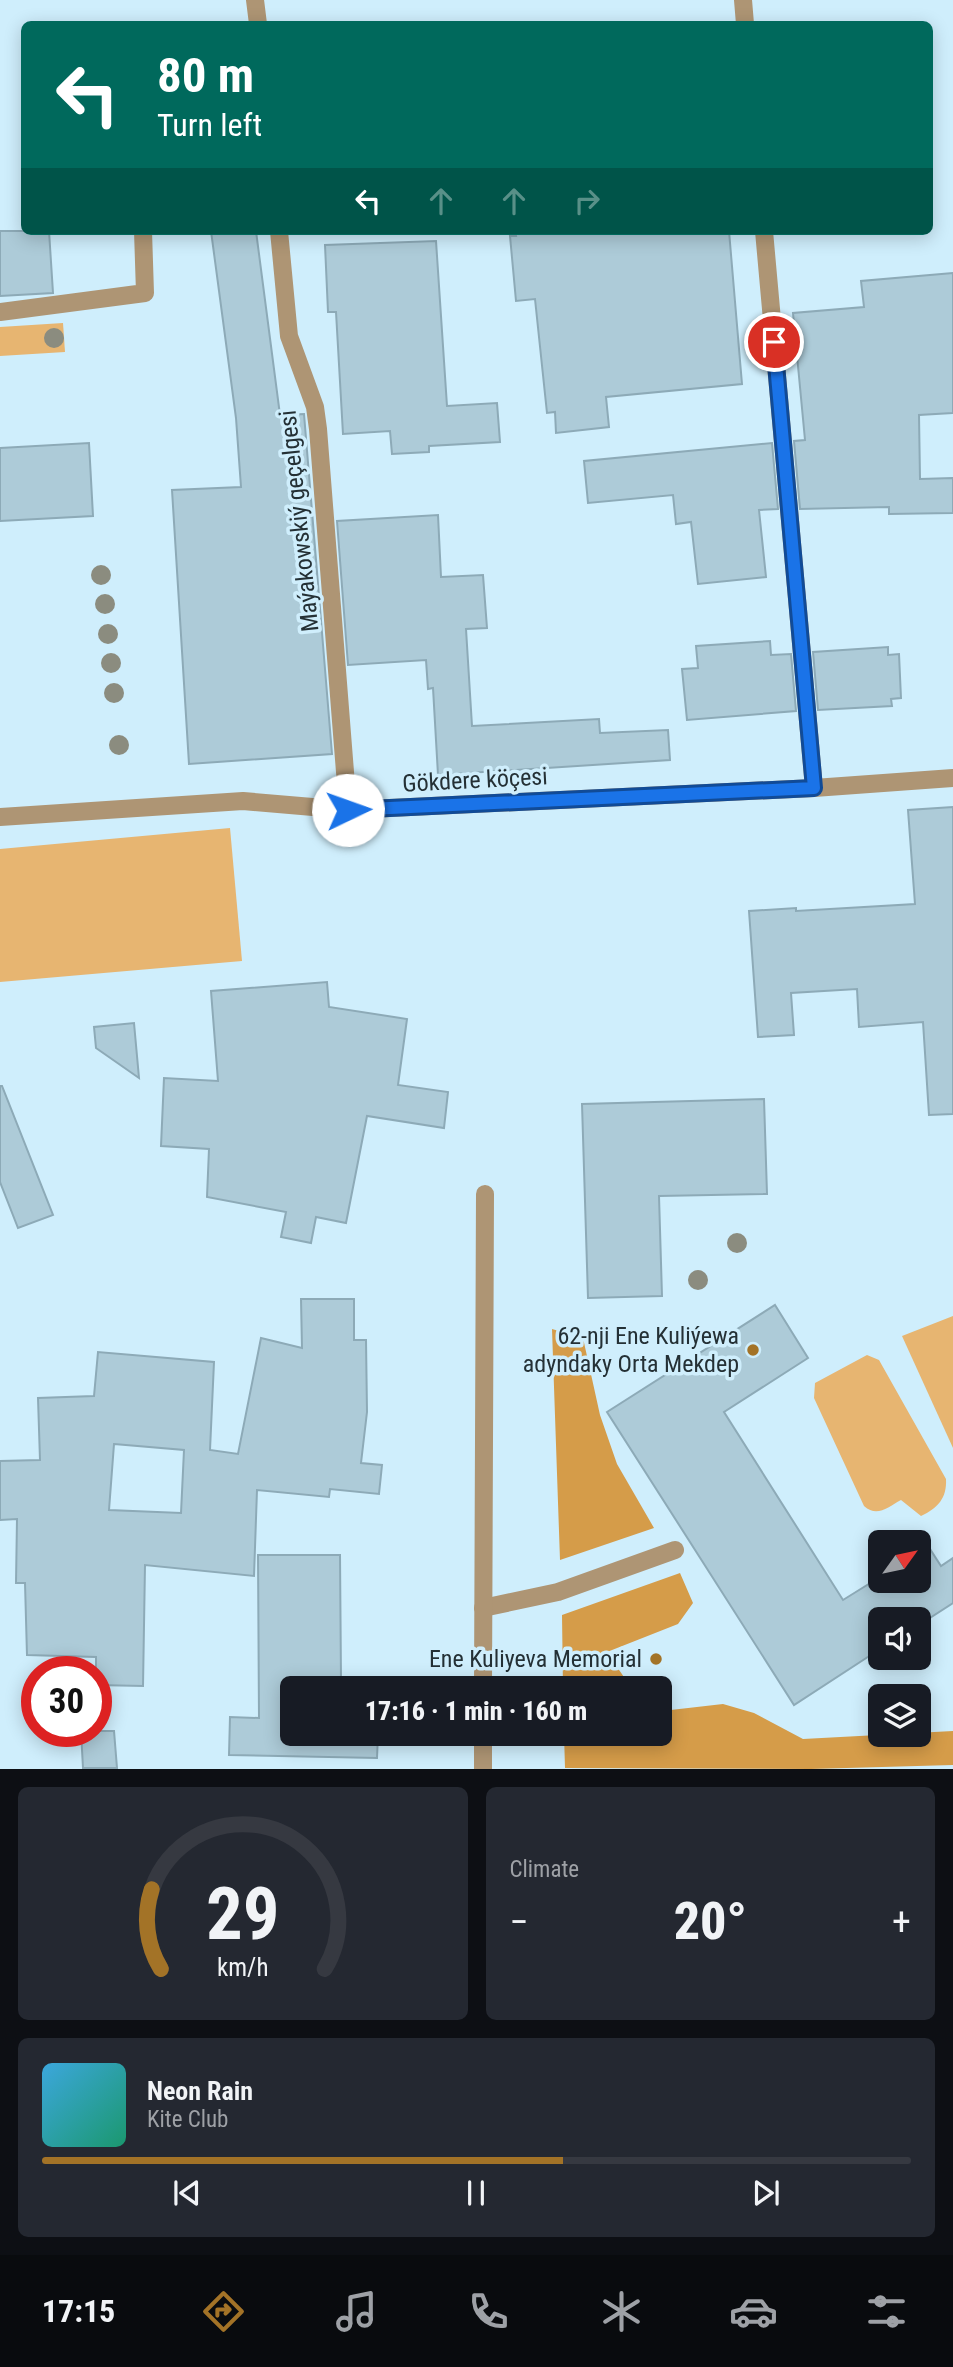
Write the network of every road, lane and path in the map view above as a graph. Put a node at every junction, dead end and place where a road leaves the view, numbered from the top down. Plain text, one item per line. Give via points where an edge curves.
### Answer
1 (255, 0) edge
2 (743, 0) edge
3 (258, 21) edge
4 (745, 21) edge
5 (143, 235) edge
6 (279, 235) edge
7 (764, 235) edge
8 (0, 312) edge
9 (953, 778) edge
10 (814, 788) junction
11 (348, 810) junction
12 (0, 817) edge
13 (485, 1194) dead end
14 (676, 1550) dead end
15 (483, 1608) junction
16 (483, 1676) edge
17 (483, 1746) edge
18 (483, 1769) edge

1 - 3 street
2 - 4 street
5 - 8 street via 145,293
6 - 11 street, Maýakowskiý geçelgesi via 289,336 315,407 318,429
7 - 10 street
9 - 10 street, Gökdere köçesi
10 - 11 street, Gökdere köçesi
11 - 12 street, Gökdere köçesi via 243,801
13 - 15 street
14 - 15 street via 558,1592
15 - 16 street
17 - 18 street

